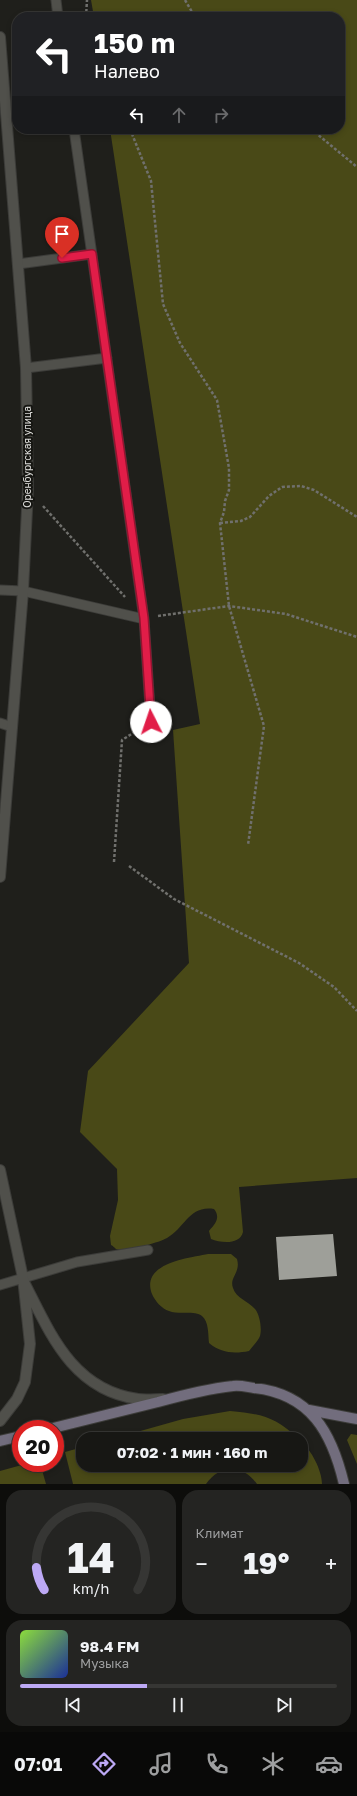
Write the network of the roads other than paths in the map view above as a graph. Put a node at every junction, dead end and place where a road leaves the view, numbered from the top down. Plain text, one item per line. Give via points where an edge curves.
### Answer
1 (56, 0) edge
2 (57, 12) edge
3 (0, 37) edge
4 (2, 74) edge
5 (75, 134) edge
6 (92, 254) junction
7 (18, 264) junction
8 (107, 358) junction
9 (26, 368) junction
10 (0, 590) edge
11 (23, 591) junction
12 (144, 618) junction
13 (151, 722) road end
14 (0, 723) edge
15 (12, 727) junction
16 (0, 877) edge
17 (0, 1170) edge
18 (148, 1250) dead end
19 (23, 1278) junction
20 (0, 1285) edge
21 (166, 1400) junction
22 (309, 1410) junction
23 (357, 1419) edge
24 (0, 1421) edge
25 (64, 1425) edge
26 (12, 1438) edge
27 (0, 1441) edge
28 (344, 1484) edge

1 - 2 lane
3 - 4 street, Оренбургская улица
4 - 7 street, Оренбургская улица
5 - 6 lane
6 - 7 lane
6 - 8 lane
7 - 9 street, Оренбургская улица
8 - 9 lane
8 - 12 lane
9 - 11 street, Оренбургская улица via 28,489
10 - 11 lane
11 - 12 lane
11 - 15 street, Оренбургская улица
12 - 13 lane
14 - 15 lane
15 - 16 street, Оренбургская улица
17 - 19 street
18 - 19 lane via 77,1262
19 - 20 lane
19 - 21 street via 54,1340 67,1359 82,1374 117,1394 138,1399
19 - 24 street via 30,1344 25,1382 17,1399
21 - 22 main road via 205,1390 235,1386 273,1391 291,1397
21 - 25 main road
22 - 23 main road
22 - 28 main road via 325,1432 339,1463
26 - 27 main road

